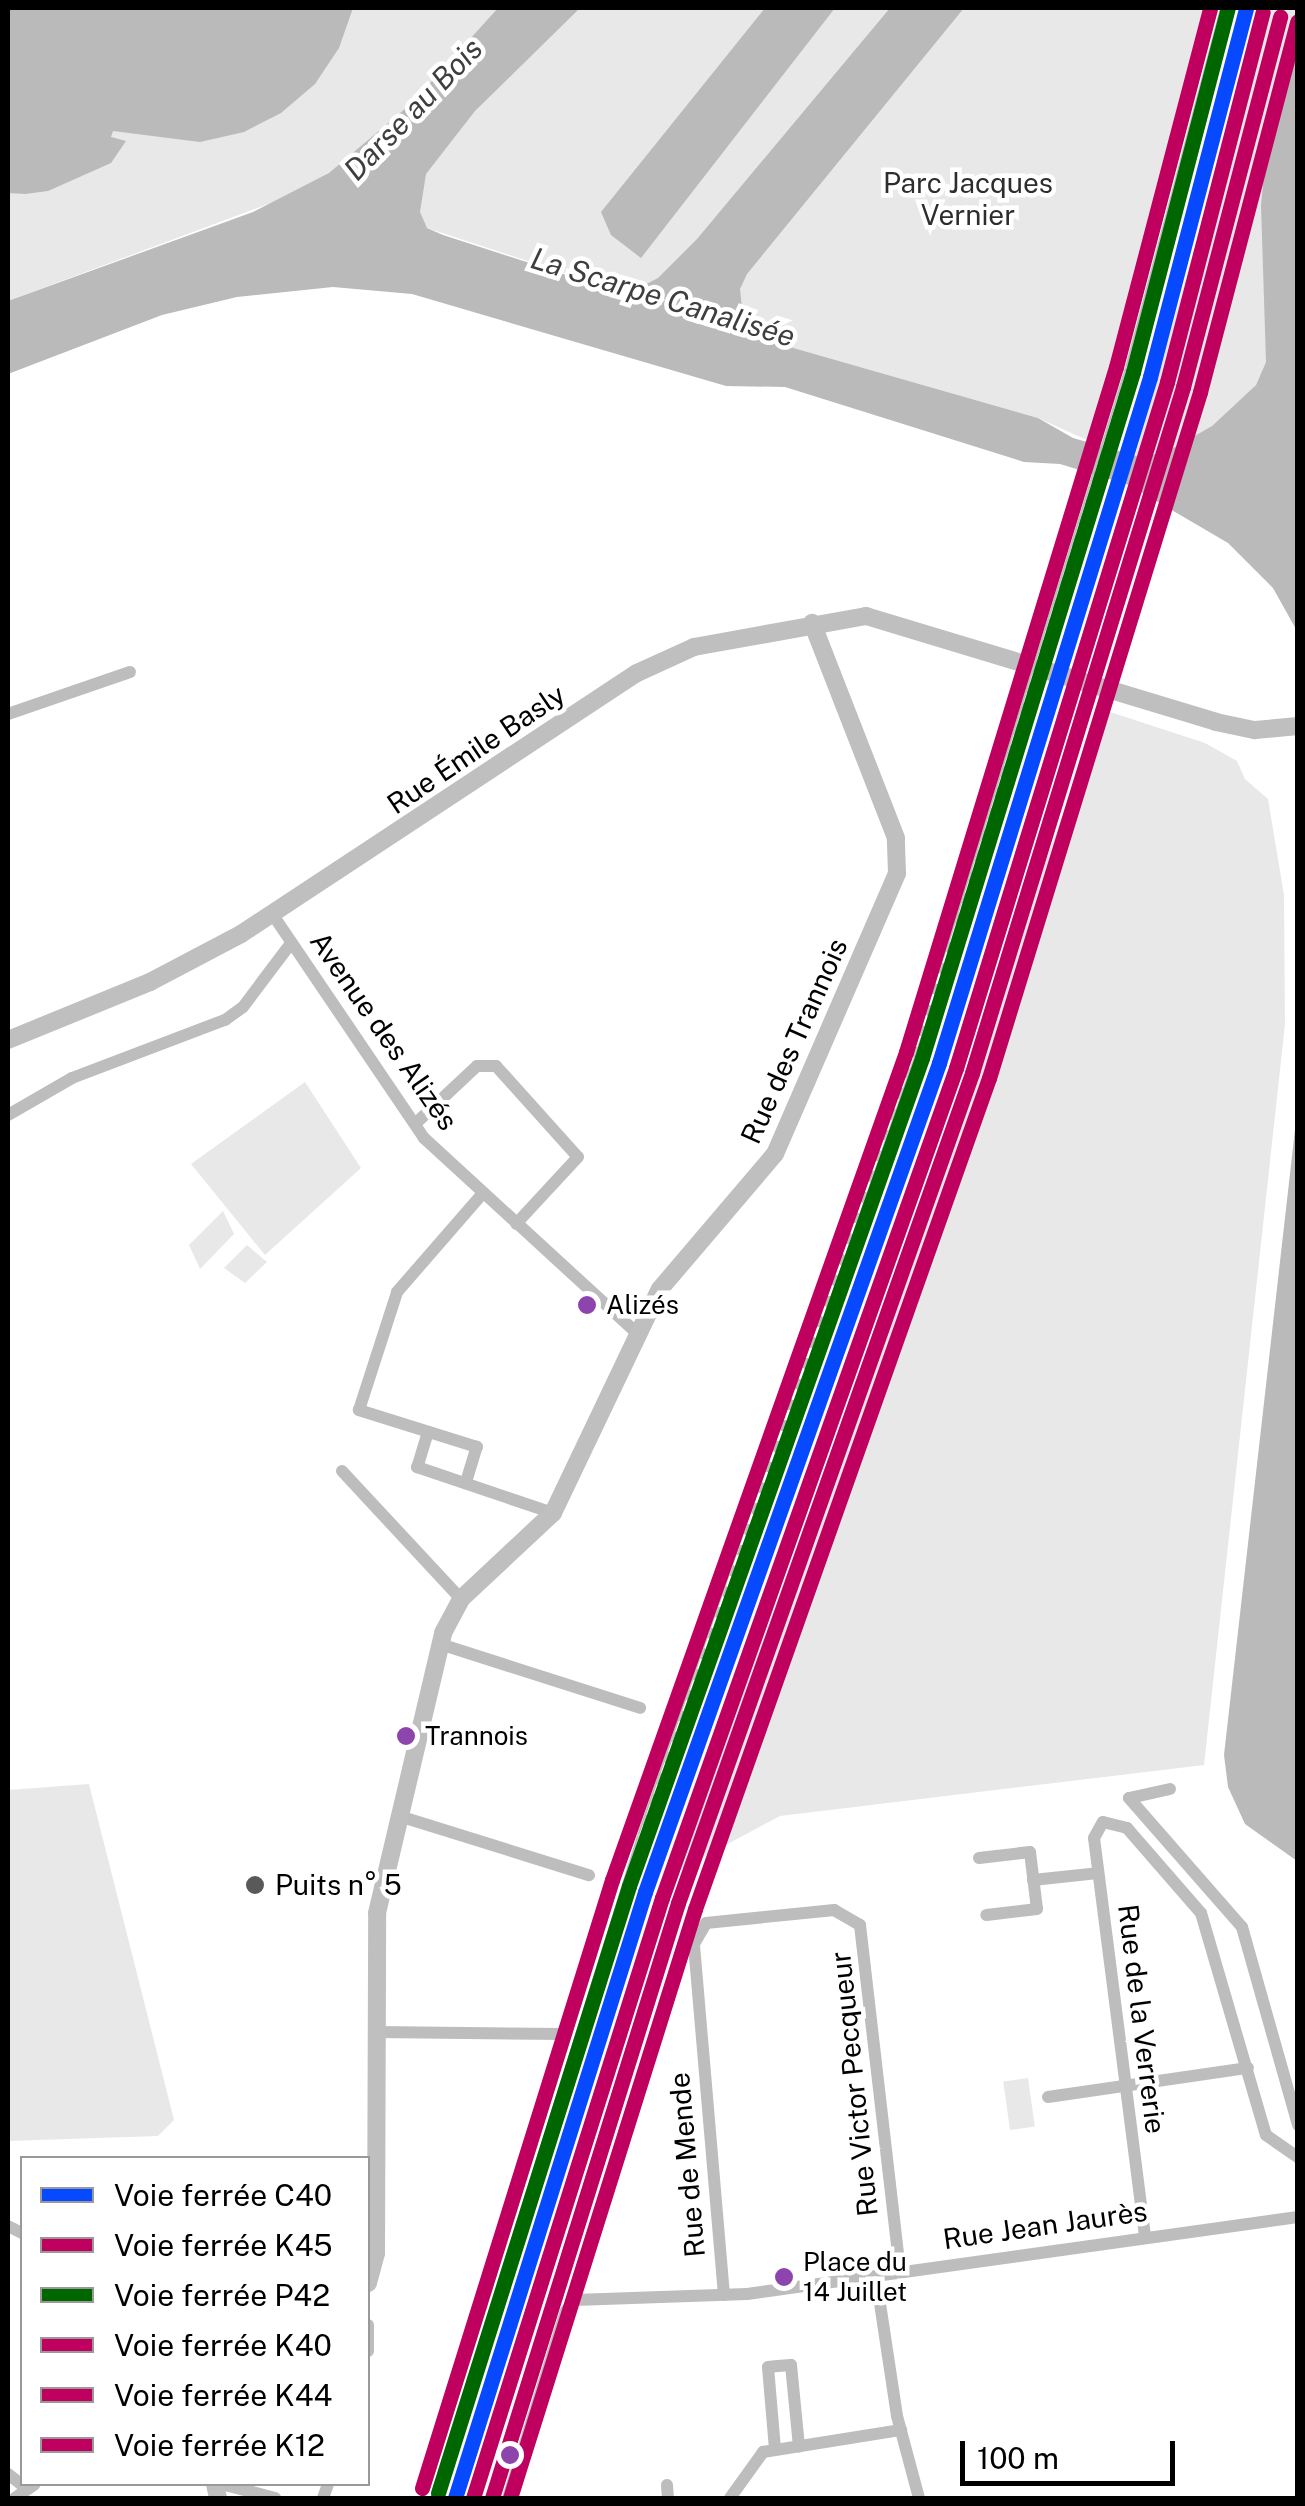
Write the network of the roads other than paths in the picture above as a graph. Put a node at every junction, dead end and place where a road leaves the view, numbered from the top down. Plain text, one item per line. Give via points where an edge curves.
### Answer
1 (812, 623) junction
2 (130, 672) dead end
3 (8, 714) edge
4 (1298, 726) edge
5 (273, 915) junction
6 (291, 943) junction
7 (8, 1040) edge
8 (8, 1115) edge
9 (415, 1124) junction
10 (483, 1193) junction
11 (516, 1224) junction
12 (637, 1333) junction
13 (428, 1432) junction
14 (342, 1471) dead end
15 (466, 1482) junction
16 (553, 1513) junction
17 (461, 1600) junction
18 (440, 1644) junction
19 (640, 1708) dead end
20 (1170, 1790) dead end
21 (399, 1816) junction
22 (979, 1858) dead end
23 (1098, 1873) junction
24 (589, 1875) dead end
25 (1034, 1880) junction
26 (986, 1915) dead end
27 (772, 1916) joint
28 (376, 2032) junction
29 (562, 2034) dead end
30 (1248, 2068) junction
31 (1124, 2087) junction
32 (1048, 2097) dead end
33 (1298, 2125) edge
34 (1298, 2158) edge
35 (1298, 2217) edge
36 (1145, 2236) junction
37 (900, 2271) junction
38 (876, 2277) junction
39 (370, 2278) edge
40 (724, 2295) junction
41 (901, 2430) junction
42 (799, 2447) junction
43 (776, 2449) junction
44 (31, 2486) edge
45 (226, 2486) edge
46 (15, 2498) edge
47 (275, 2498) edge
48 (508, 2498) edge
49 (730, 2498) edge
50 (918, 2498) edge

1 - 4 street, Rue Émile Basly via 866,616 1216,722 1256,730
1 - 5 street, Rue Émile Basly via 660,660
1 - 12 street, Rue des Trannois via 896,838 897,873 775,1154 680,1260
2 - 3 street
5 - 6 street, Avenue des Alizés
5 - 7 street, Rue Émile Basly via 167,974
6 - 8 street via 244,1007 226,1020 72,1078
6 - 9 street, Avenue des Alizés
9 - 10 street, Avenue des Alizés
9 - 11 street via 476,1066 496,1066 578,1157
10 - 11 street, Avenue des Alizés
10 - 13 street via 397,1292 359,1410
11 - 12 street, Avenue des Alizés
12 - 16 street, Rue des Trannois
13 - 15 street via 476,1447
13 - 15 street via 417,1467
14 - 17 street
15 - 16 street
16 - 17 street, Rue des Trannois
17 - 18 street, Rue des Trannois
18 - 19 street
18 - 21 street, Rue des Trannois
20 - 33 street via 1129,1798 1242,1928
21 - 24 street
21 - 28 street, Rue des Trannois via 377,1912
22 - 25 street via 1030,1852
23 - 25 street
23 - 30 street, Rue de la Verrerie via 1094,1832 1112,1820 1127,1828 1201,1913
23 - 31 street, Rue de la Verrerie
25 - 26 street via 1036,1910
27 - 37 street, Rue Victor Pecqueur via 840,1910 860,1925
27 - 40 street, Rue de Mende via 706,1922 694,1938
28 - 29 street
28 - 39 street, Rue des Trannois via 376,2261
30 - 31 street
30 - 34 street via 1266,2134
31 - 32 street
31 - 36 street, Rue de la Verrerie
35 - 36 street, Rue Jean Jaurès
36 - 37 street, Rue Jean Jaurès
37 - 38 street, Rue Jean Jaurès
38 - 40 street, Rue Jean Jaurès
38 - 41 street
40 - 48 street, Rue Jean Jaurès via 581,2299 566,2310
41 - 42 street
41 - 50 street
42 - 43 street
42 - 43 street via 791,2365 778,2366 768,2367
43 - 49 street via 755,2458
44 - 46 street
45 - 47 street

